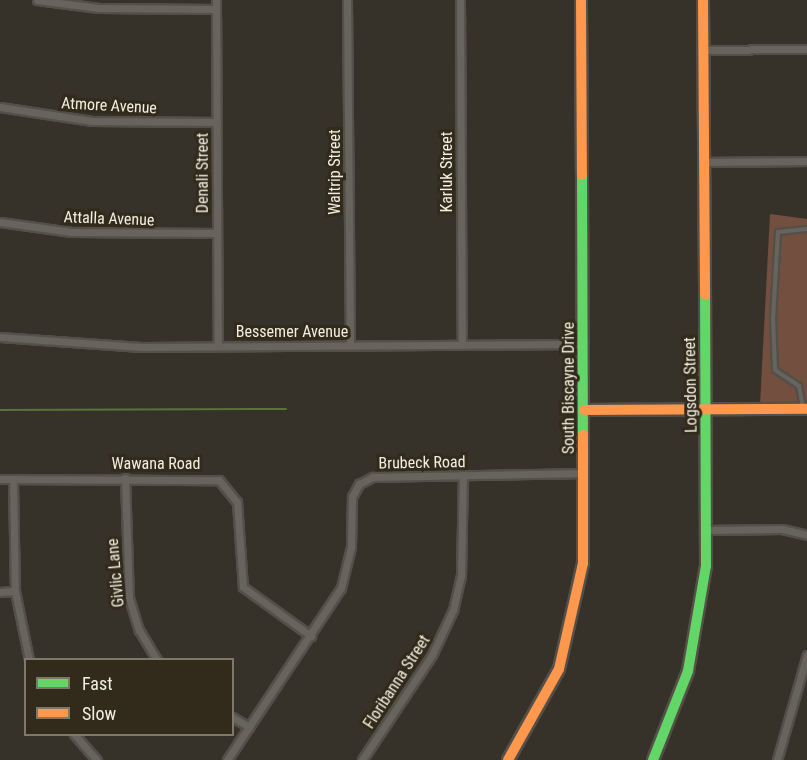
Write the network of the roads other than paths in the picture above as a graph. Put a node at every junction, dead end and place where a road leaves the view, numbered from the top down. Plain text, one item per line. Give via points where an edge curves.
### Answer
1 (37, 0) edge
2 (216, 0) edge
3 (347, 0) edge
4 (460, 0) edge
5 (581, 0) edge
6 (703, 0) edge
7 (216, 9) junction
8 (703, 50) junction
9 (807, 50) edge
10 (0, 106) edge
11 (217, 122) junction
12 (807, 161) edge
13 (705, 162) junction
14 (0, 222) edge
15 (807, 229) edge
16 (217, 233) junction
17 (0, 337) edge
18 (462, 344) junction
19 (584, 344) junction
20 (350, 345) junction
21 (218, 346) junction
22 (805, 409) edge
23 (584, 410) junction
24 (706, 410) junction
25 (584, 473) junction
26 (464, 475) junction
27 (125, 478) junction
28 (0, 479) edge
29 (13, 480) junction
30 (707, 530) junction
31 (807, 535) edge
32 (15, 591) junction
33 (0, 592) edge
34 (311, 636) junction
35 (807, 656) edge
36 (29, 658) edge
37 (156, 658) edge
38 (234, 718) edge
39 (249, 728) junction
40 (75, 736) edge
41 (97, 760) edge
42 (227, 760) edge
43 (362, 760) edge
44 (508, 760) edge
45 (653, 760) edge
46 (777, 760) edge

1 - 7 street via 98,8
2 - 7 street, Denali Street
3 - 20 street, Waltrip Street
4 - 18 street, Karluk Street
5 - 19 street, South Biscayne Drive
6 - 8 street, Logsdon Street
7 - 11 street, Denali Street
8 - 9 street
8 - 13 street, Logsdon Street
10 - 11 street, Atmore Avenue via 92,121
11 - 16 street, Denali Street
12 - 13 street
13 - 24 street, Logsdon Street
14 - 16 street, Attalla Avenue via 71,232
15 - 22 lane via 778,232 773,318 775,370 799,386
16 - 21 street, Denali Street
17 - 21 street, Bessemer Avenue via 76,345
18 - 19 street, Bessemer Avenue
18 - 20 street, Bessemer Avenue
19 - 23 street, South Biscayne Drive
20 - 21 street, Bessemer Avenue
22 - 24 street
23 - 24 street
23 - 25 street, South Biscayne Drive
24 - 30 street, Logsdon Street
25 - 26 street, Brubeck Road
25 - 44 street, South Biscayne Drive via 583,563 568,645 542,704
26 - 34 street, Brubeck Road via 373,477 359,484 352,497 346,574
26 - 43 street, Floribanna Street via 461,576 453,610 432,655
27 - 29 street, Wawana Road
27 - 34 street, Wawana Road via 210,478 227,484 237,502 243,586
27 - 37 street, Givlic Lane via 129,598
28 - 29 street, Wawana Road
29 - 32 street
30 - 31 street via 782,529
30 - 45 street, Logsdon Street via 696,642
32 - 33 street
32 - 36 street
34 - 39 street, Brubeck Road
35 - 46 street
38 - 39 street
39 - 42 street, Brubeck Road
40 - 41 street

